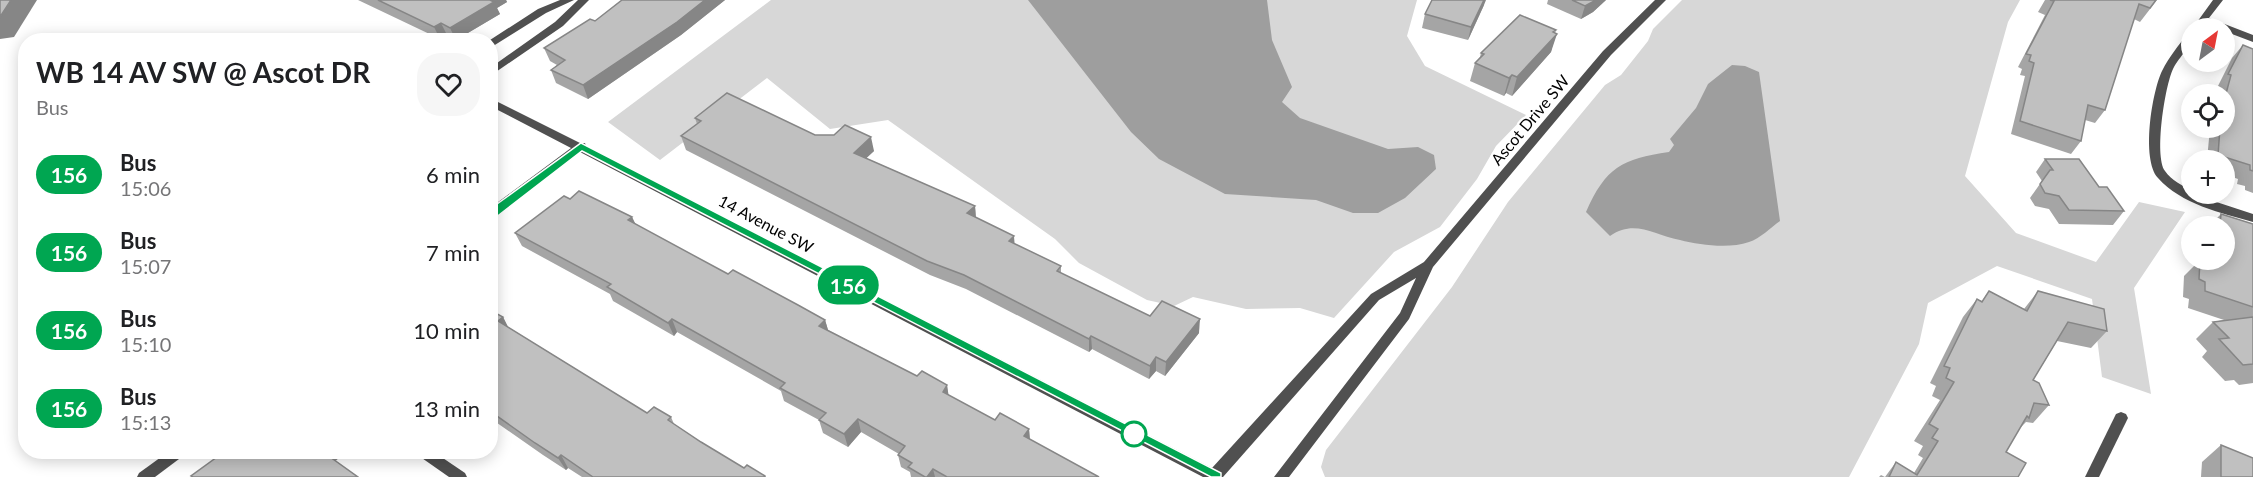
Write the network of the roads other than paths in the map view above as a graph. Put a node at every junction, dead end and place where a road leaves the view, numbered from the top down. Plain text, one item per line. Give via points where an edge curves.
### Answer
1 (569, 0) edge
2 (584, 0) edge
3 (1661, 0) edge
4 (2218, 0) edge
5 (2204, 18) edge
6 (2235, 32) edge
7 (2253, 39) edge
8 (498, 40) edge
9 (2181, 52) edge
10 (498, 67) edge
11 (498, 105) edge
12 (581, 146) junction
13 (498, 209) edge
14 (2253, 218) edge
15 (1428, 265) junction
16 (2121, 418) dead end
17 (168, 459) edge
18 (434, 459) edge
19 (1215, 476) edge
20 (144, 477) edge
21 (460, 477) edge
22 (1281, 477) edge
23 (2092, 477) edge

1 - 8 street via 542,11
2 - 10 street via 560,24
3 - 15 street, Ascot Drive SW via 1607,53
4 - 5 street
6 - 7 street
9 - 14 street via 2167,74 2154,152 2160,173 2186,193
11 - 12 street, 14 Avenue SW
12 - 13 street
12 - 19 street, 14 Avenue SW
15 - 19 street, Ascot Drive SW via 1375,297
15 - 22 street, Ascot Drive SW via 1406,316
16 - 23 street
17 - 20 street
18 - 21 street

